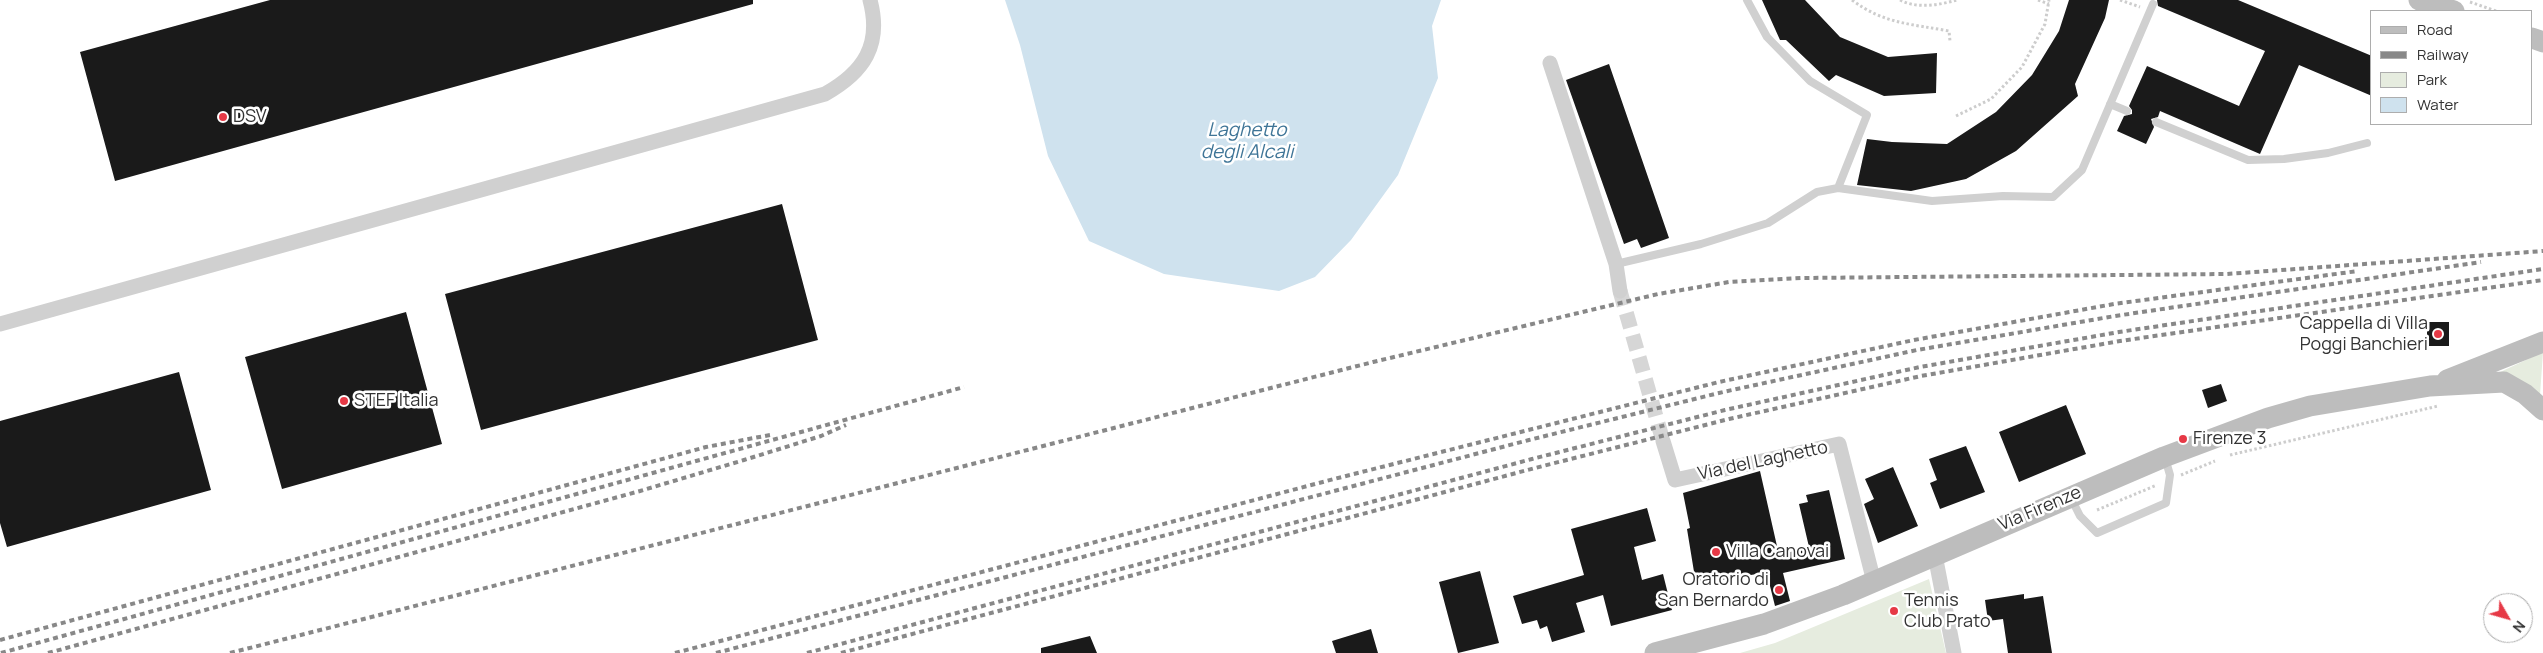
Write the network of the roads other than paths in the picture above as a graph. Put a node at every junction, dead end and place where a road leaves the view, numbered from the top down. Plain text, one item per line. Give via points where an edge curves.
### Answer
1 (870, 0) edge
2 (1747, 0) edge
3 (2419, 0) edge
4 (2151, 7) road end
5 (2451, 10) edge
6 (1550, 64) dead end
7 (2110, 104) junction
8 (2127, 111) dead end
9 (2156, 122) dead end
10 (2367, 143) dead end
11 (1838, 188) junction
12 (1616, 264) junction
13 (1620, 291) tunnel mouth
14 (0, 324) edge
15 (2543, 342) edge
16 (2430, 386) junction
17 (2543, 410) edge
18 (1663, 442) tunnel mouth
19 (2164, 457) junction
20 (2071, 496) junction
21 (1935, 555) junction
22 (1874, 582) junction
23 (1655, 653) edge
24 (1954, 653) edge

1 - 14 street via 874,14 873,37 864,63 846,82 826,94
2 - 11 lane via 1767,37 1810,81 1867,115
3 - 5 main road
4 - 7 lane
6 - 12 street
7 - 8 lane
7 - 11 lane via 2082,170 2053,197 2003,196 1932,201
9 - 10 lane via 2248,160 2328,154
11 - 12 lane via 1817,192 1768,223 1701,244
12 - 13 street
15 - 16 main road
16 - 17 main road via 2504,382
16 - 19 main road, Via Firenze via 2310,406 2268,418
18 - 22 street, Via del Laghetto via 1675,480 1839,444
19 - 20 main road, Via Firenze
19 - 20 lane via 2170,480 2166,503 2097,534 2080,516
20 - 21 main road, Via Firenze
21 - 22 main road, Via Firenze
21 - 24 street
22 - 23 main road, Via Firenze via 1764,624

